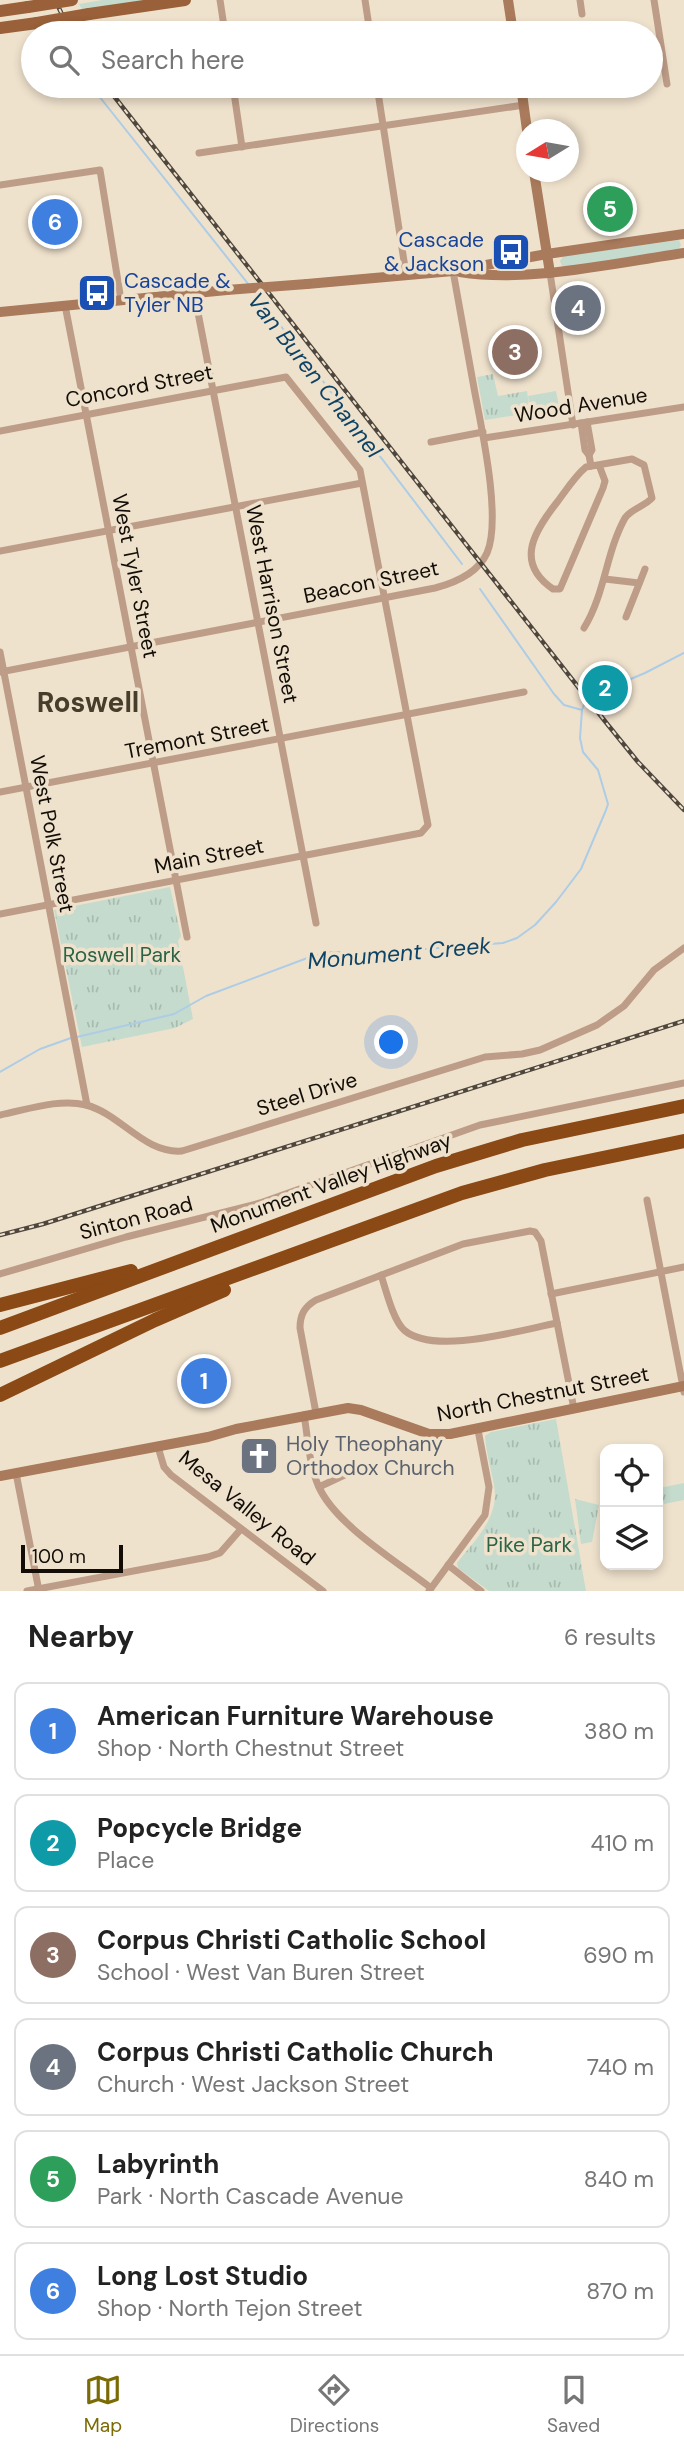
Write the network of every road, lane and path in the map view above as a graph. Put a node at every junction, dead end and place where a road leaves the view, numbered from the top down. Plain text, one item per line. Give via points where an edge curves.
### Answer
1 (72, 0) edge
2 (184, 0) edge
3 (220, 0) edge
4 (365, 0) edge
5 (508, 0) edge
6 (580, 0) edge
7 (654, 0) edge
8 (0, 11) edge
9 (582, 14) dead end
10 (50, 21) edge
11 (223, 21) edge
12 (368, 21) edge
13 (511, 21) edge
14 (657, 21) edge
15 (21, 25) edge
16 (0, 28) edge
17 (663, 58) edge
18 (667, 84) dead end
19 (235, 98) edge
20 (379, 98) edge
21 (523, 98) edge
22 (524, 105) junction
23 (526, 119) edge
24 (383, 126) junction
25 (242, 147) junction
26 (199, 153) dead end
27 (536, 182) edge
28 (0, 185) edge
29 (684, 234) edge
30 (684, 253) edge
31 (547, 254) junction
32 (453, 271) junction
33 (550, 273) junction
34 (406, 274) junction
35 (491, 274) junction
36 (194, 292) junction
37 (121, 300) junction
38 (65, 304) junction
39 (0, 312) edge
40 (213, 389) junction
41 (684, 407) edge
42 (86, 415) junction
43 (581, 424) junction
44 (0, 431) edge
45 (483, 435) junction
46 (431, 442) dead end
47 (595, 466) junction
48 (362, 483) junction
49 (235, 507) junction
50 (108, 531) junction
51 (0, 551) edge
52 (645, 569) dead end
53 (605, 579) junction
54 (639, 583) junction
55 (385, 598) junction
56 (626, 617) dead end
57 (257, 623) junction
58 (584, 628) dead end
59 (130, 646) junction
60 (0, 652) edge
61 (2, 671) edge
62 (524, 692) dead end
63 (407, 714) junction
64 (280, 740) junction
65 (153, 765) junction
66 (26, 788) junction
67 (0, 792) edge
68 (302, 856) junction
69 (175, 881) junction
70 (48, 905) junction
71 (0, 914) edge
72 (316, 923) dead end
73 (187, 937) dead end
74 (684, 948) edge
75 (684, 1083) edge
76 (87, 1105) junction
77 (684, 1107) edge
78 (0, 1115) edge
79 (684, 1141) edge
80 (647, 1200) dead end
81 (300, 1252) junction
82 (196, 1254) junction
83 (684, 1267) edge
84 (661, 1271) junction
85 (0, 1274) edge
86 (381, 1275) junction
87 (551, 1294) junction
88 (0, 1305) edge
89 (557, 1323) junction
90 (0, 1328) edge
91 (0, 1361) edge
92 (684, 1388) edge
93 (0, 1395) edge
94 (574, 1409) junction
95 (316, 1413) junction
96 (304, 1415) junction
97 (478, 1430) junction
98 (158, 1447) junction
99 (353, 1471) dead end
100 (16, 1473) junction
101 (0, 1476) edge
102 (319, 1487) junction
103 (241, 1529) junction
104 (447, 1565) junction
105 (430, 1589) edge
106 (39, 1590) edge
107 (27, 1591) edge
108 (323, 1591) edge
109 (481, 1591) edge

1 - 8 main road, bridge
2 - 10 main road, bridge
3 - 11 street
4 - 12 street
5 - 13 main road
6 - 9 street
7 - 14 street
15 - 16 main road, bridge
17 - 18 street
19 - 25 street
20 - 24 street
21 - 22 main road
22 - 23 main road
22 - 24 street
24 - 25 street
24 - 34 street
25 - 26 street
27 - 31 main road
28 - 37 street via 100,170
29 - 31 main road
30 - 33 main road
31 - 32 main road
31 - 33 main road
31 - 35 main road via 535,264
32 - 34 main road
32 - 35 main road
32 - 45 street
33 - 35 main road
33 - 43 street
34 - 36 main road, bridge
36 - 37 main road
36 - 40 street, West Harrison Street
37 - 38 main road
38 - 39 main road
38 - 42 street, West Tyler Street
40 - 42 street, Concord Street
40 - 48 street, Concord Street via 285,377 360,471
40 - 49 street, West Harrison Street
41 - 43 street, Wood Avenue
42 - 44 street, Concord Street
42 - 50 street, West Tyler Street
43 - 45 street, Wood Avenue
43 - 47 street
45 - 46 street, Wood Avenue
45 - 55 street, Beacon Street via 491,499 489,549 476,568 454,582
47 - 47 street via 580,472 538,526 532,541 536,570 553,589 563,585 601,494 605,481
47 - 53 street via 632,459 642,462 652,498 627,515
48 - 49 street
48 - 55 street
49 - 50 street
49 - 57 street, West Harrison Street
50 - 51 street
50 - 59 street, West Tyler Street
52 - 54 street
53 - 54 street
53 - 58 street
54 - 56 street
55 - 57 street, Beacon Street
55 - 63 street
57 - 59 street, Beacon Street
57 - 64 street, West Harrison Street
59 - 61 street, Beacon Street
59 - 65 street, West Tyler Street
60 - 61 street, West Polk Street
61 - 66 street, West Polk Street
62 - 63 street, Tremont Street
63 - 64 street, Tremont Street
63 - 68 street, Main Street via 428,825 425,831
64 - 65 street, Tremont Street
64 - 68 street, West Harrison Street
65 - 66 street, Tremont Street
65 - 69 street, West Tyler Street
66 - 67 street, Tremont Street
66 - 70 street, West Polk Street
68 - 69 street, Main Street
68 - 72 street, West Harrison Street
69 - 70 street, Main Street
69 - 73 street, West Tyler Street
70 - 71 street, Main Street
70 - 76 street, West Polk Street
74 - 76 street, Steel Drive via 654,970 612,1016 568,1039 530,1052 485,1057 182,1151 155,1147
75 - 85 street, Sinton Road via 480,1125 273,1199
76 - 78 street via 63,1104
77 - 82 highway, Monument Valley Highway via 531,1138 461,1158
79 - 81 highway via 497,1182
80 - 84 street
81 - 91 highway
81 - 93 highway
82 - 88 highway
82 - 90 highway, Monument Valley Highway
83 - 84 street
84 - 87 street
84 - 92 street
86 - 87 street via 463,1244 535,1232 541,1241
86 - 89 street via 399,1323 432,1341 455,1342
86 - 95 street via 316,1300 303,1311 300,1328
87 - 89 street
89 - 94 street
92 - 94 main road, North Chestnut Street
94 - 97 main road, North Chestnut Street
95 - 96 main road, North Chestnut Street
95 - 97 main road, North Chestnut Street via 354,1408 429,1434
96 - 98 main road, North Chestnut Street
96 - 102 street
97 - 104 street via 488,1504 482,1521
98 - 100 main road, North Chestnut Street
98 - 103 street, Mesa Valley Road via 171,1475
99 - 102 street
100 - 101 main road, North Chestnut Street
100 - 106 street
102 - 105 street via 341,1517
103 - 106 street via 220,1553 208,1557
103 - 108 street, Mesa Valley Road
104 - 105 street
104 - 109 street
106 - 107 street

